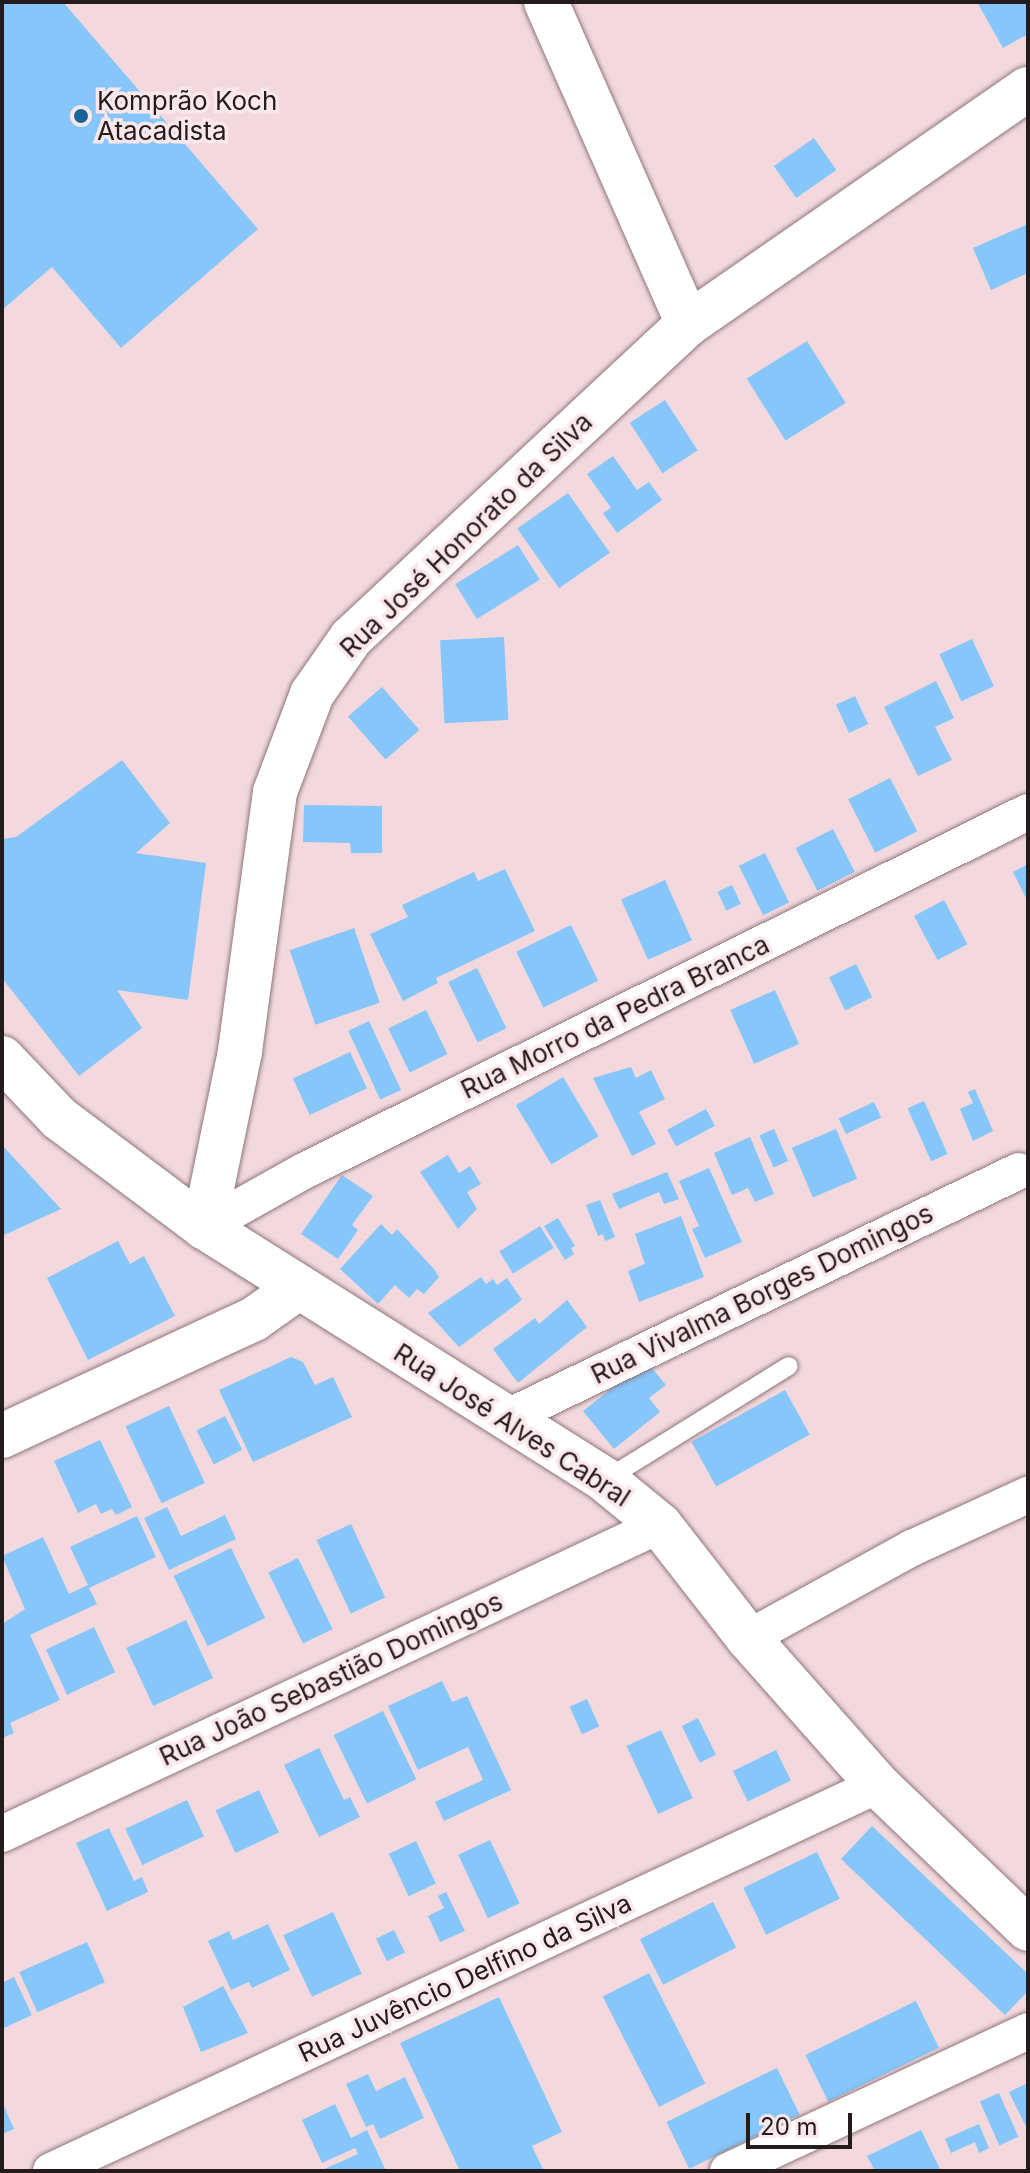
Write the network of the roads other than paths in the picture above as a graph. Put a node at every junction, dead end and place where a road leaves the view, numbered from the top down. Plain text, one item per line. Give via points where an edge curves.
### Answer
1 (546, 2) edge
2 (1028, 89) edge
3 (688, 324) junction
4 (1028, 812) edge
5 (2, 1058) edge
6 (1019, 1171) dead end
7 (204, 1227) junction
8 (298, 1288) junction
9 (789, 1366) dead end
10 (506, 1418) junction
11 (2, 1436) edge
12 (605, 1480) junction
13 (1028, 1495) edge
14 (660, 1525) junction
15 (748, 1638) junction
16 (878, 1785) junction
17 (2, 1834) edge
18 (1028, 1929) edge
19 (1028, 2031) edge
20 (51, 2171) edge
21 (728, 2171) edge

1 - 3 street
2 - 3 street, Rua José Honorato da Silva
3 - 7 street, Rua José Honorato da Silva via 351,638 312,694 275,792 240,1051
4 - 7 street, Rua Morro da Pedra Branca via 302,1172
5 - 7 street, Rua José Alves Cabral via 59,1118
6 - 10 street, Rua Vivalma Borges Domingos
7 - 8 street, Rua José Alves Cabral
8 - 10 street, Rua José Alves Cabral
8 - 11 street via 254,1319
9 - 12 lane
10 - 12 street, Rua José Alves Cabral
12 - 14 street, Rua José Alves Cabral
13 - 15 street via 912,1548
14 - 15 street, Rua José Alves Cabral
14 - 17 street, Rua João Sebastião Domingos
15 - 16 street, Rua José Alves Cabral
16 - 18 street, Rua José Alves Cabral
16 - 20 street, Rua Juvêncio Delfino da Silva
19 - 21 street

